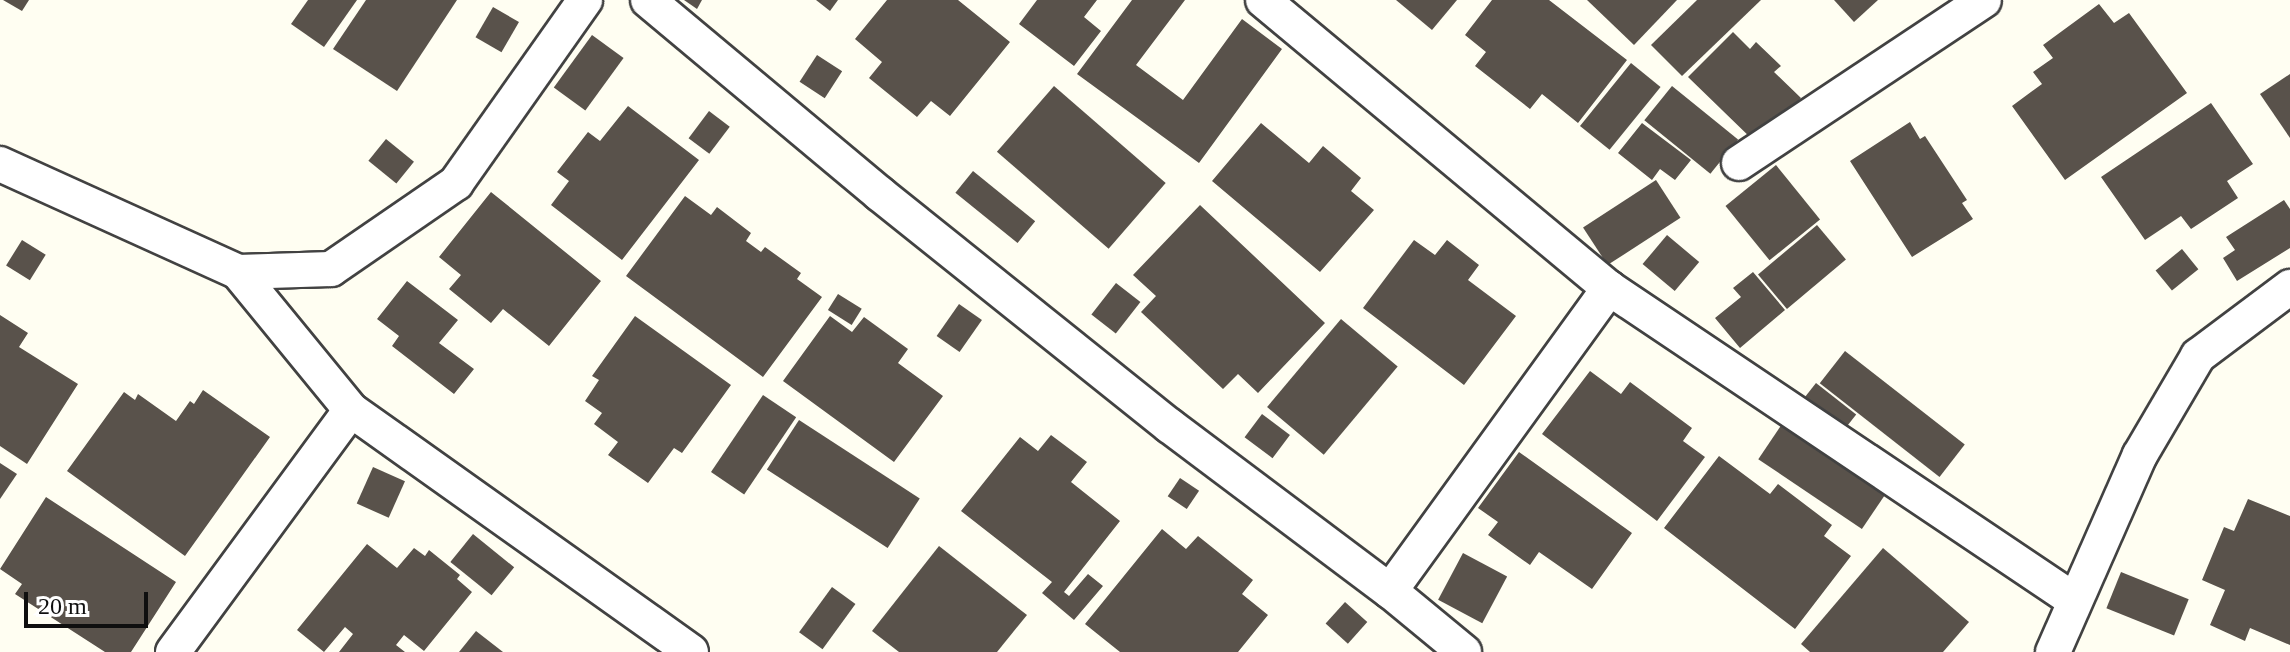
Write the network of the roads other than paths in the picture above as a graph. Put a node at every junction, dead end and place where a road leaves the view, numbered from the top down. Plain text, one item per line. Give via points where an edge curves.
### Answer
1 (585, 0) edge
2 (648, 0) edge
3 (1263, 0) edge
4 (1984, 0) edge
5 (1739, 163) dead end
6 (0, 164) edge
7 (238, 272) junction
8 (2290, 287) edge
9 (1609, 288) junction
10 (351, 410) junction
11 (1390, 591) junction
12 (2074, 600) junction
13 (173, 652) edge
14 (691, 652) edge
15 (1464, 652) edge
16 (2053, 652) edge

1 - 7 street via 456,183 331,269
2 - 11 street via 1146,407
3 - 9 street
4 - 5 street
6 - 7 street
7 - 10 street
8 - 12 street via 2198,356 2140,455
9 - 11 street
9 - 12 street
10 - 13 street
10 - 14 street
11 - 15 street
12 - 16 street

